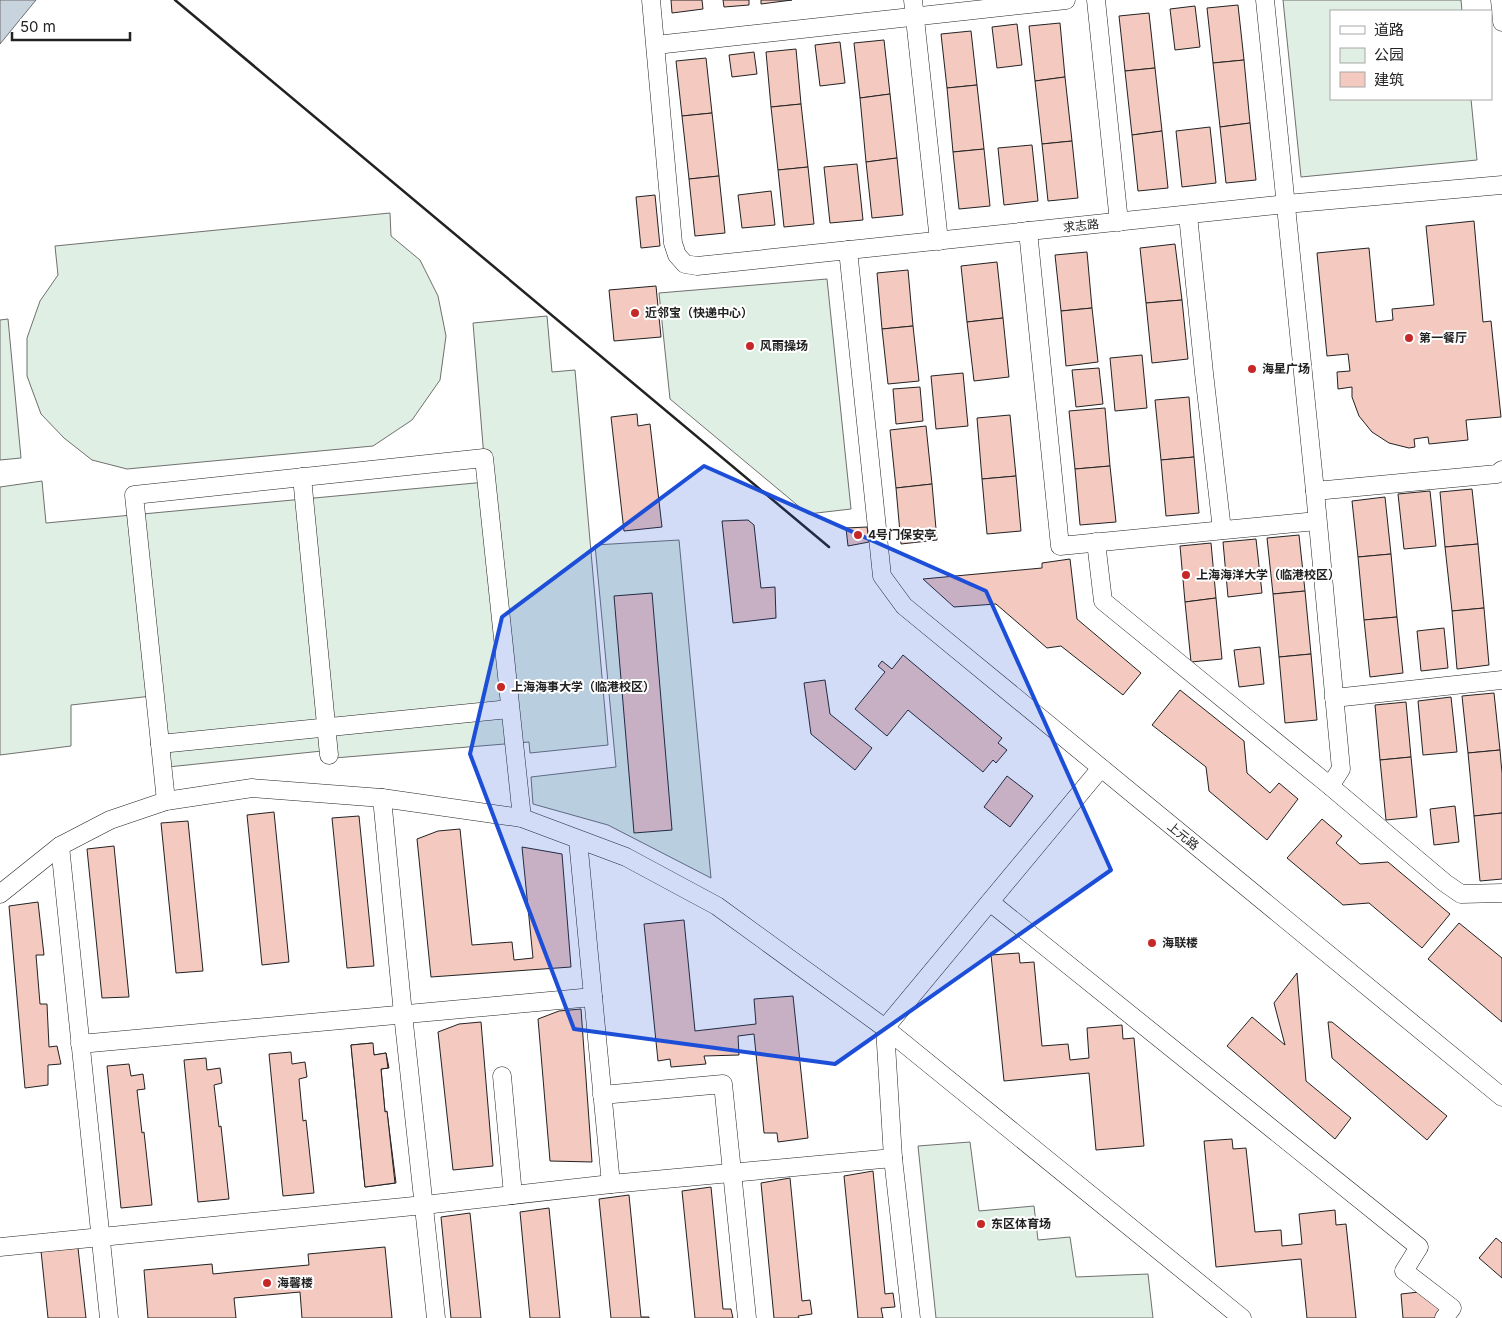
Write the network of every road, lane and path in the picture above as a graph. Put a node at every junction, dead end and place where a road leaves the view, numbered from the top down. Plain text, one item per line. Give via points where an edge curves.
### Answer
1 (652, 0) edge
2 (1066, 0) edge
3 (1096, 0) edge
4 (1265, 0) edge
5 (1500, 0) edge
6 (914, 8) edge
7 (1502, 22) edge
8 (656, 45) junction
9 (1502, 185) edge
10 (1286, 204) junction
11 (1188, 215) junction
12 (1119, 222) junction
13 (1028, 231) junction
14 (938, 241) junction
15 (848, 250) junction
16 (1500, 476) edge
17 (302, 477) junction
18 (1315, 491) junction
19 (1317, 521) junction
20 (1222, 530) junction
21 (1096, 542) junction
22 (1502, 680) edge
23 (1334, 698) junction
24 (510, 709) junction
25 (326, 727) junction
26 (160, 744) junction
27 (328, 755) dead end
28 (1101, 768) junction
29 (1330, 786) junction
30 (382, 798) junction
31 (166, 801) junction
32 (522, 818) junction
33 (578, 840) junction
34 (60, 846) junction
35 (1502, 893) edge
36 (0, 894) edge
37 (990, 902) junction
38 (593, 997) junction
39 (403, 1014) junction
40 (885, 1028) junction
41 (80, 1044) junction
42 (502, 1076) dead end
43 (602, 1095) junction
44 (1502, 1097) edge
45 (893, 1158) junction
46 (732, 1174) junction
47 (611, 1184) junction
48 (513, 1195) junction
49 (424, 1205) junction
50 (100, 1237) junction
51 (0, 1247) edge
52 (109, 1318) edge
53 (436, 1318) edge
54 (747, 1318) edge
55 (912, 1318) edge
56 (1242, 1318) edge
57 (1444, 1318) edge

1 - 8 street
2 - 6 street
3 - 12 street
4 - 10 street
5 - 7 street
6 - 8 street
6 - 14 street
8 - 15 street, 求志路 via 673,243 684,264 697,266
9 - 10 street, 求志路
10 - 11 street, 求志路
10 - 18 street
11 - 12 street, 求志路
11 - 20 street
12 - 13 street, 求志路
13 - 14 street, 求志路
13 - 21 street via 1060,546
14 - 15 street, 求志路
15 - 28 street, 上元路 via 882,576 904,606
16 - 18 street
17 - 24 street via 484,458
17 - 25 street
17 - 26 street via 134,495
18 - 19 street
19 - 20 street
19 - 23 street
20 - 21 street
21 - 29 street via 1102,601
22 - 23 street
23 - 29 street via 1341,769
24 - 25 street
24 - 32 street
25 - 26 street
25 - 27 street
26 - 31 street
28 - 37 street
28 - 44 street, 上元路
29 - 35 street via 1461,894
30 - 31 street via 252,788
30 - 32 street
30 - 39 street
31 - 34 street via 110,820
32 - 33 street
33 - 38 street
33 - 40 street via 626,857 717,906
34 - 36 street
34 - 41 street
37 - 40 street
37 - 57 street via 1419,1247 1404,1271 1452,1308
38 - 39 street
38 - 43 street
39 - 41 street
39 - 49 street
40 - 45 street
40 - 56 street
41 - 50 street
42 - 48 street
43 - 46 street via 723,1084
43 - 47 street
45 - 46 street
45 - 55 street
46 - 47 street
46 - 54 street
47 - 48 street
48 - 49 street
49 - 50 street
49 - 53 street
50 - 51 street
50 - 52 street

